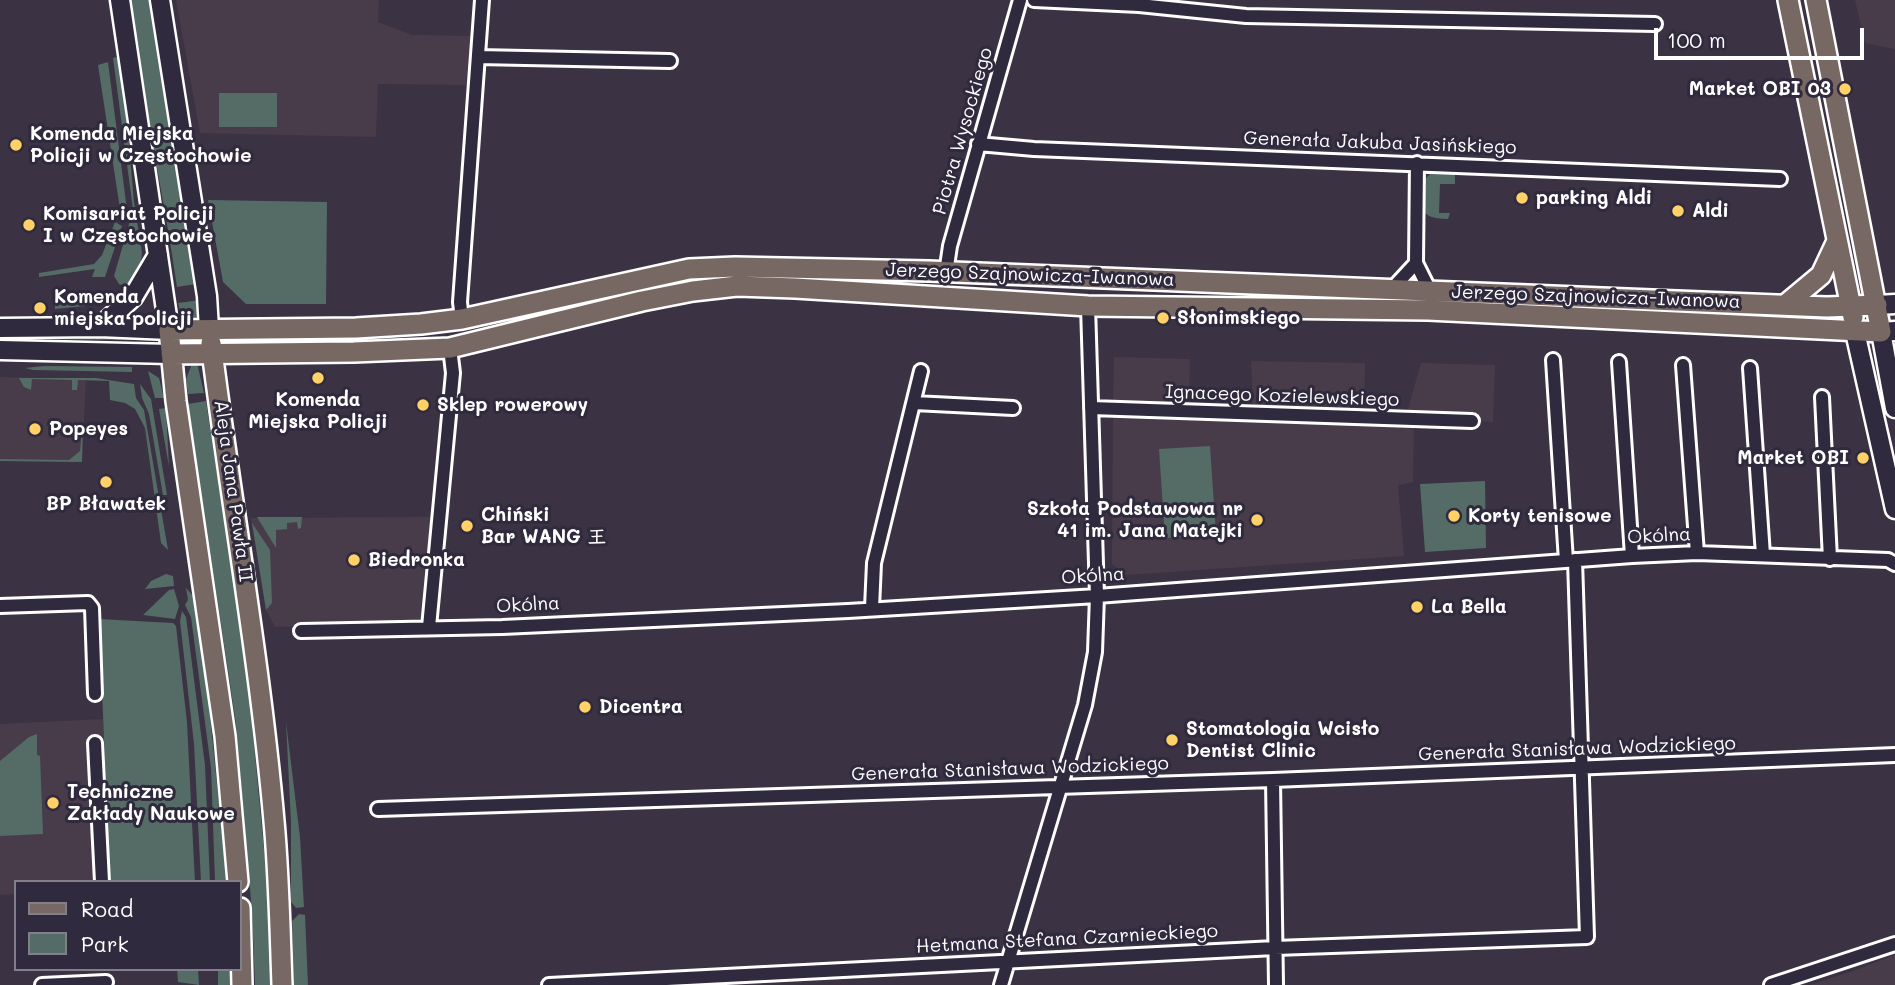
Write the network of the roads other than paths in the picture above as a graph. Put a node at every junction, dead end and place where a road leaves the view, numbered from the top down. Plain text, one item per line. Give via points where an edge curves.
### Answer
1 (120, 0) edge
2 (160, 0) edge
3 (482, 0) edge
4 (1020, 0) edge
5 (1034, 0) edge
6 (1788, 0) edge
7 (1816, 0) edge
8 (1655, 24) dead end
9 (478, 57) junction
10 (670, 61) dead end
11 (978, 144) junction
12 (1417, 163) junction
13 (1780, 178) dead end
14 (1837, 241) junction
15 (158, 255) junction
16 (1416, 263) junction
17 (946, 272) junction
18 (1392, 289) junction
19 (1430, 290) junction
20 (1886, 304) edge
21 (1785, 305) junction
22 (1088, 306) junction
23 (1851, 306) junction
24 (462, 319) junction
25 (100, 327) junction
26 (0, 328) edge
27 (209, 328) junction
28 (169, 330) junction
29 (1856, 332) junction
30 (1888, 332) edge
31 (450, 348) junction
32 (0, 350) edge
33 (171, 354) junction
34 (212, 354) junction
35 (1553, 360) dead end
36 (1619, 362) dead end
37 (1683, 365) dead end
38 (1749, 368) dead end
39 (921, 371) dead end
40 (1822, 397) dead end
41 (915, 402) junction
42 (1013, 408) dead end
43 (1091, 408) junction
44 (1895, 408) edge
45 (1472, 421) dead end
46 (1895, 509) edge
47 (1697, 553) junction
48 (1763, 555) junction
49 (1632, 556) junction
50 (1893, 558) edge
51 (1830, 559) junction
52 (1571, 560) junction
53 (1097, 596) junction
54 (0, 606) edge
55 (872, 608) junction
56 (429, 627) junction
57 (301, 631) dead end
58 (95, 694) dead end
59 (95, 743) dead end
60 (1895, 755) edge
61 (1582, 768) junction
62 (1273, 780) junction
63 (1060, 787) junction
64 (378, 809) dead end
65 (102, 880) edge
66 (238, 880) edge
67 (1895, 944) edge
68 (1275, 948) junction
69 (1007, 961) junction
70 (106, 979) edge
71 (42, 985) edge
72 (282, 985) edge
73 (549, 985) edge
74 (1001, 985) edge
75 (1276, 985) edge
76 (1771, 985) edge

1 - 15 street
2 - 27 street, Aleja Jana Pawła II
3 - 9 street
4 - 11 street, Piotra Wysockiego
5 - 8 street via 1246,16
6 - 14 main road
7 - 20 main road
9 - 10 street
9 - 24 street
11 - 12 street, Generała Jakuba Jasińskiego
11 - 17 street, Piotra Wysockiego
12 - 13 street, Generała Jakuba Jasińskiego
12 - 16 street
14 - 21 main road via 1821,275
14 - 23 main road
15 - 25 street via 133,297
15 - 28 street
16 - 18 street
16 - 19 street
17 - 18 main road, Jerzego Szajnowicza-Iwanowa
17 - 24 main road, Jerzego Szajnowicza-Iwanowa via 689,269
18 - 19 main road, Jerzego Szajnowicza-Iwanowa
19 - 21 main road, Jerzego Szajnowicza-Iwanowa
20 - 23 main road, Jerzego Szajnowicza-Iwanowa
20 - 30 main road
21 - 23 main road, Jerzego Szajnowicza-Iwanowa
22 - 29 main road, Jerzego Szajnowicza-Iwanowa via 1428,310
22 - 31 main road, Jerzego Szajnowicza-Iwanowa via 737,286 642,301
22 - 43 street
23 - 29 main road
24 - 27 main road, Jerzego Szajnowicza-Iwanowa via 356,328
25 - 26 street
25 - 28 street
27 - 28 main road, Jerzego Szajnowicza-Iwanowa
27 - 34 main road, Aleja Jana Pawła II
28 - 33 main road
29 - 30 main road, Jerzego Szajnowicza-Iwanowa
29 - 46 street
30 - 44 street
31 - 34 main road, Jerzego Szajnowicza-Iwanowa
31 - 56 street via 453,373
32 - 33 street
33 - 34 main road, Jerzego Szajnowicza-Iwanowa
33 - 66 main road via 225,736
34 - 72 main road, Aleja Jana Pawła II via 267,749
35 - 52 street
36 - 49 street
37 - 47 street
38 - 48 street
39 - 41 street
40 - 51 street
41 - 42 street
41 - 55 street via 874,563
43 - 45 street, Ignacego Kozielewskiego
43 - 53 street
47 - 48 street, Okólna
47 - 49 street, Okólna
48 - 51 street, Okólna
49 - 52 street, Okólna
50 - 51 street, Okólna
52 - 53 street, Okólna
52 - 61 street
53 - 55 street, Okólna
53 - 63 street via 1095,652 1085,705
54 - 58 street via 88,603 92,608
55 - 56 street, Okólna
56 - 57 street, Okólna
59 - 65 street
60 - 61 street, Generała Stanisława Wodzickiego
61 - 62 street, Generała Stanisława Wodzickiego
61 - 68 street, Hetmana Stefana Czarnieckiego via 1587,937
62 - 63 street, Generała Stanisława Wodzickiego
62 - 68 street
63 - 64 street, Generała Stanisława Wodzickiego
63 - 69 street
67 - 76 street
68 - 69 street, Hetmana Stefana Czarnieckiego
68 - 75 street
69 - 73 street, Hetmana Stefana Czarnieckiego
69 - 74 street
70 - 71 street

